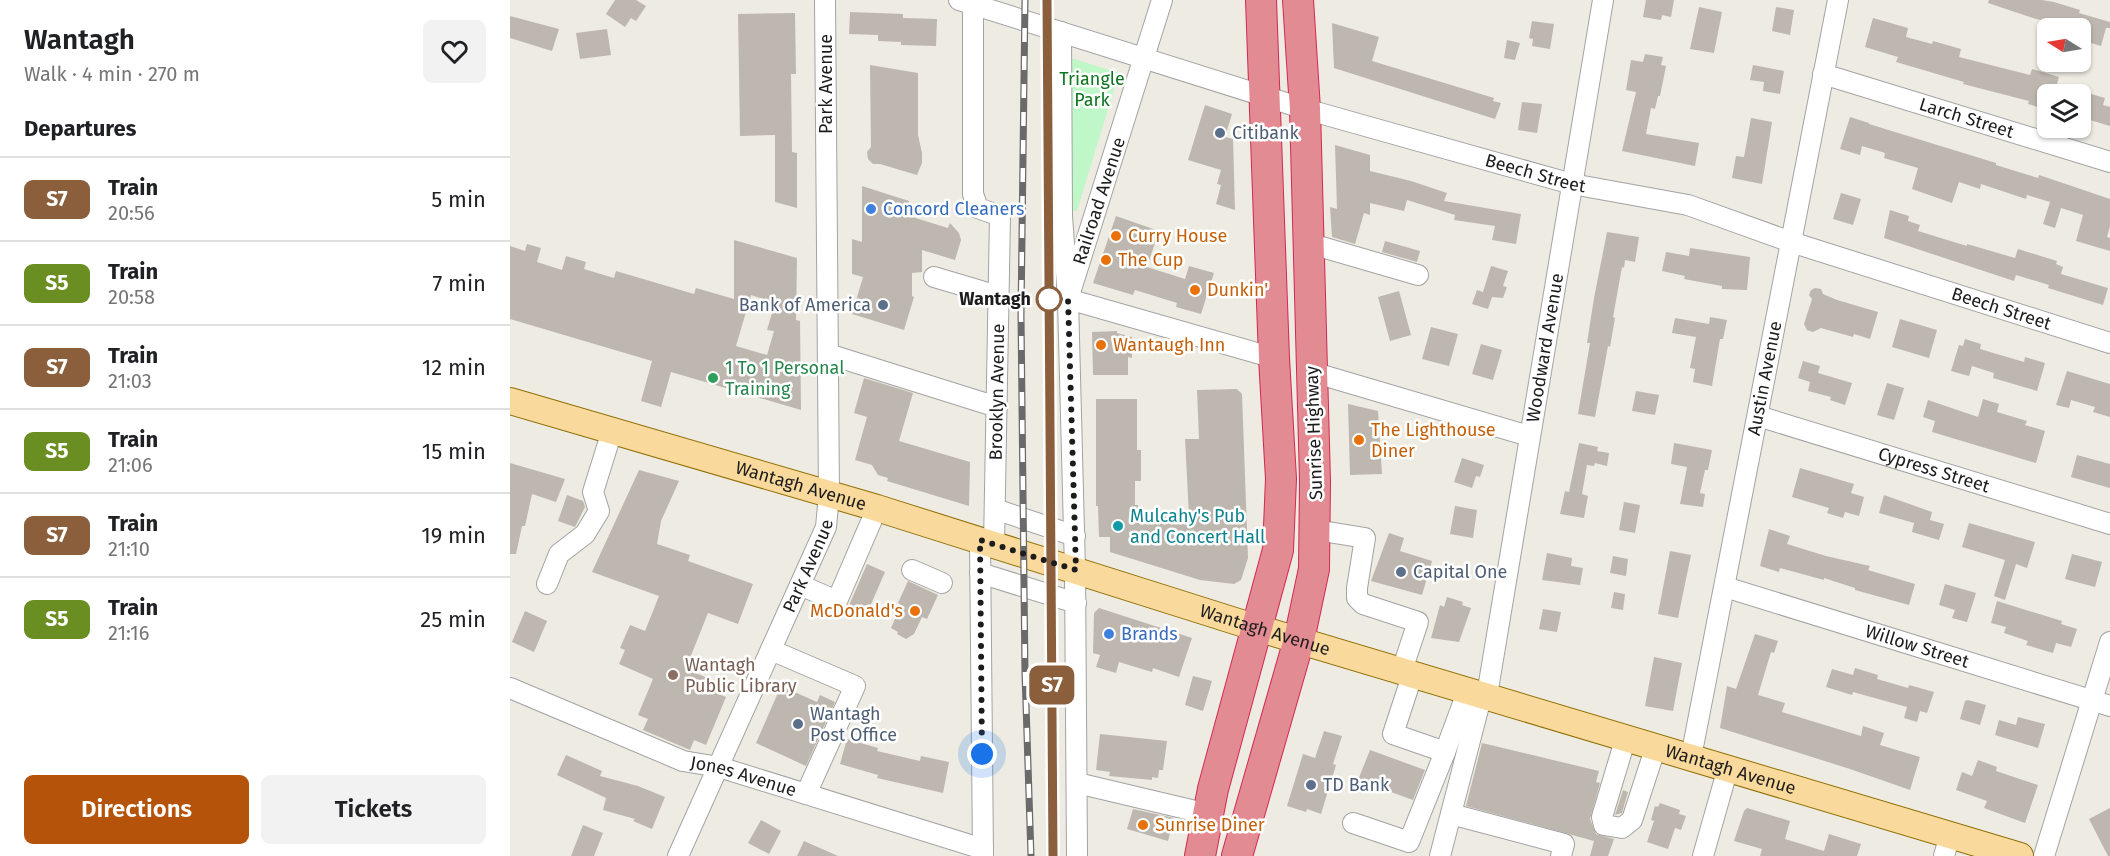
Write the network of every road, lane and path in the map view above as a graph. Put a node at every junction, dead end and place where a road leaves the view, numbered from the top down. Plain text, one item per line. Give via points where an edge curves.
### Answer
1 (825, 0) edge
2 (1162, 0) edge
3 (1261, 0) edge
4 (1298, 0) edge
5 (1603, 0) edge
6 (1838, 0) edge
7 (966, 2) edge
8 (1061, 32) junction
9 (1144, 58) junction
10 (1823, 74) junction
11 (1265, 96) junction
12 (1305, 109) junction
13 (2110, 162) edge
14 (1572, 184) junction
15 (1791, 242) junction
16 (1308, 243) junction
17 (1418, 275) dead end
18 (934, 277) dead end
19 (998, 296) junction
20 (1068, 299) junction
21 (2110, 343) edge
22 (828, 354) junction
23 (1274, 358) junction
24 (1312, 372) junction
25 (510, 401) edge
26 (997, 406) junction
27 (1758, 416) junction
28 (612, 431) junction
29 (1529, 436) junction
30 (829, 495) junction
31 (877, 508) junction
32 (995, 509) junction
33 (2110, 524) edge
34 (1316, 530) junction
35 (1075, 536) junction
36 (987, 542) junction
37 (912, 570) dead end
38 (1076, 570) junction
39 (980, 573) junction
40 (942, 583) dead end
41 (547, 584) dead end
42 (800, 585) junction
43 (1725, 587) junction
44 (1076, 603) junction
45 (1257, 628) junction
46 (1299, 640) junction
47 (2110, 642) edge
48 (771, 650) junction
49 (1407, 671) junction
50 (510, 688) edge
51 (1479, 693) junction
52 (2101, 703) edge
53 (1626, 737) junction
54 (1656, 746) junction
55 (1445, 752) junction
56 (1691, 757) junction
57 (719, 767) junction
58 (1728, 768) junction
59 (1077, 783) junction
60 (806, 794) junction
61 (1208, 814) junction
62 (1451, 814) junction
63 (1353, 823) dead end
64 (1947, 845) edge
65 (983, 853) edge
66 (1709, 854) edge
67 (678, 856) edge
68 (1077, 856) edge
69 (1200, 856) edge
70 (1237, 856) edge
71 (1440, 856) edge
72 (1561, 856) edge
73 (2020, 856) edge
74 (2044, 856) edge

1 - 22 street, Park Avenue
2 - 9 street, Railroad Avenue
3 - 11 highway, Sunrise Highway
4 - 12 highway, Sunrise Highway
5 - 14 street, Woodward Avenue
6 - 10 street, Austin Avenue
7 - 8 street, Beech Street
7 - 19 street, Brooklyn Avenue via 973,194 978,208 1000,216
8 - 9 street, Beech Street
8 - 20 street, Railroad Avenue via 1062,216
9 - 11 street, Beech Street
9 - 20 street, Railroad Avenue
10 - 13 street, Larch Street
10 - 15 street, Austin Avenue
11 - 12 street, Beech Street
11 - 23 highway, Sunrise Highway
12 - 14 street, Beech Street
12 - 16 highway, Sunrise Highway
14 - 15 street, Beech Street via 1688,206
14 - 29 street, Woodward Avenue
15 - 21 street, Beech Street
15 - 27 street, Austin Avenue
16 - 17 street
16 - 24 highway, Sunrise Highway
18 - 19 street
19 - 26 street, Brooklyn Avenue
20 - 23 street
20 - 35 street, Railroad Avenue
22 - 26 street
22 - 30 street, Park Avenue
23 - 45 highway, Sunrise Highway via 1281,479 1278,550
24 - 29 street
24 - 34 highway, Sunrise Highway
25 - 28 main road, Wantagh Avenue
26 - 32 street, Brooklyn Avenue
27 - 33 street, Cypress Street
27 - 43 street, Austin Avenue
28 - 30 main road, Wantagh Avenue
28 - 41 street via 592,492 599,512 585,534 559,554
29 - 51 street, Woodward Avenue
30 - 31 main road, Wantagh Avenue
30 - 42 street, Park Avenue via 826,527
31 - 36 main road, Wantagh Avenue
31 - 42 street via 837,601
32 - 35 street
32 - 36 street, Brooklyn Avenue
34 - 46 highway, Sunrise Highway via 1314,569
34 - 49 street via 1365,538 1357,598 1363,604 1418,622
35 - 38 street, Railroad Avenue
36 - 38 main road, Wantagh Avenue
36 - 39 street, Brooklyn Avenue
37 - 40 street
38 - 44 street, Railroad Avenue
38 - 45 main road, Wantagh Avenue
39 - 44 street
39 - 65 street, Brooklyn Avenue
42 - 48 street, Park Avenue
43 - 52 street, Willow Street
43 - 56 street, Austin Avenue
44 - 59 street, Railroad Avenue
45 - 46 main road, Wantagh Avenue
45 - 61 highway, Sunrise Highway
46 - 49 main road, Wantagh Avenue
46 - 70 highway, Sunrise Highway
47 - 52 street
48 - 57 street, Park Avenue
48 - 60 street via 855,686
49 - 51 main road, Wantagh Avenue
49 - 55 street via 1393,734
50 - 57 street, Jones Avenue via 683,761
51 - 53 main road, Wantagh Avenue
51 - 55 street
51 - 62 street
52 - 74 street
53 - 54 main road, Wantagh Avenue
53 - 54 street via 1602,817 1604,825 1613,828 1627,826 1632,820
54 - 56 main road, Wantagh Avenue
55 - 63 street via 1409,842
56 - 58 main road, Wantagh Avenue
57 - 60 street, Jones Avenue
57 - 67 street, Park Avenue
58 - 64 main road, Wantagh Avenue
58 - 66 street
59 - 61 street
59 - 68 street, Railroad Avenue
60 - 65 street, Jones Avenue
61 - 69 highway, Sunrise Highway
62 - 71 street
62 - 72 street via 1564,844
64 - 73 main road, Wantagh Avenue

